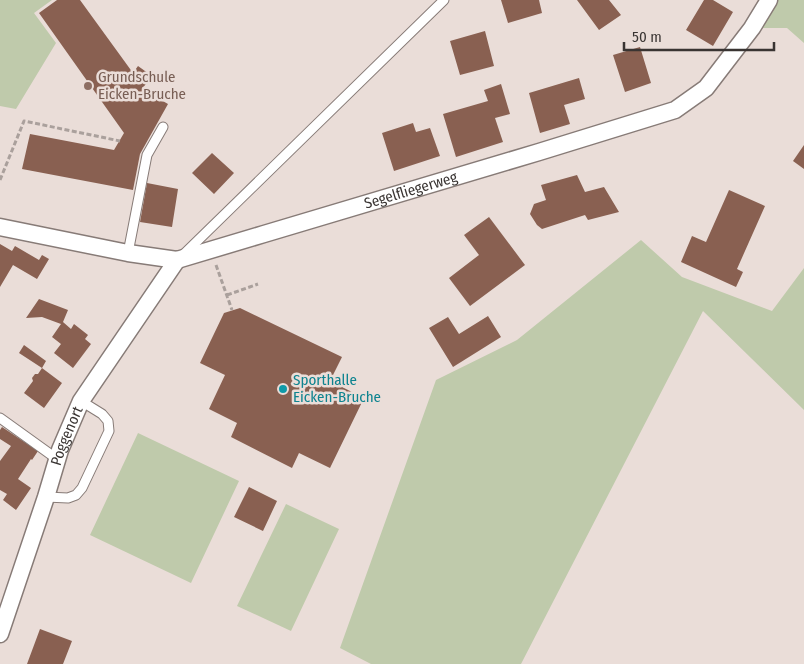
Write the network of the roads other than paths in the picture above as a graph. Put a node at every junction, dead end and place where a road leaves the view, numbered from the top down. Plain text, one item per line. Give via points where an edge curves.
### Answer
1 (444, 0) edge
2 (769, 0) edge
3 (163, 127) dead end
4 (0, 228) edge
5 (128, 253) junction
6 (177, 260) junction
7 (82, 401) junction
8 (0, 418) edge
9 (57, 459) junction
10 (46, 497) junction
11 (0, 634) edge

1 - 6 lane
2 - 6 street, Segelfliegerweg via 706,88 675,110
3 - 5 lane via 147,155
4 - 5 street, Segelfliegerweg
5 - 6 street, Segelfliegerweg
6 - 7 street, Poggenort
7 - 9 street, Poggenort
7 - 10 lane via 102,414 108,421 109,431 76,495
8 - 9 lane
9 - 10 street, Poggenort
10 - 11 street, Poggenort

